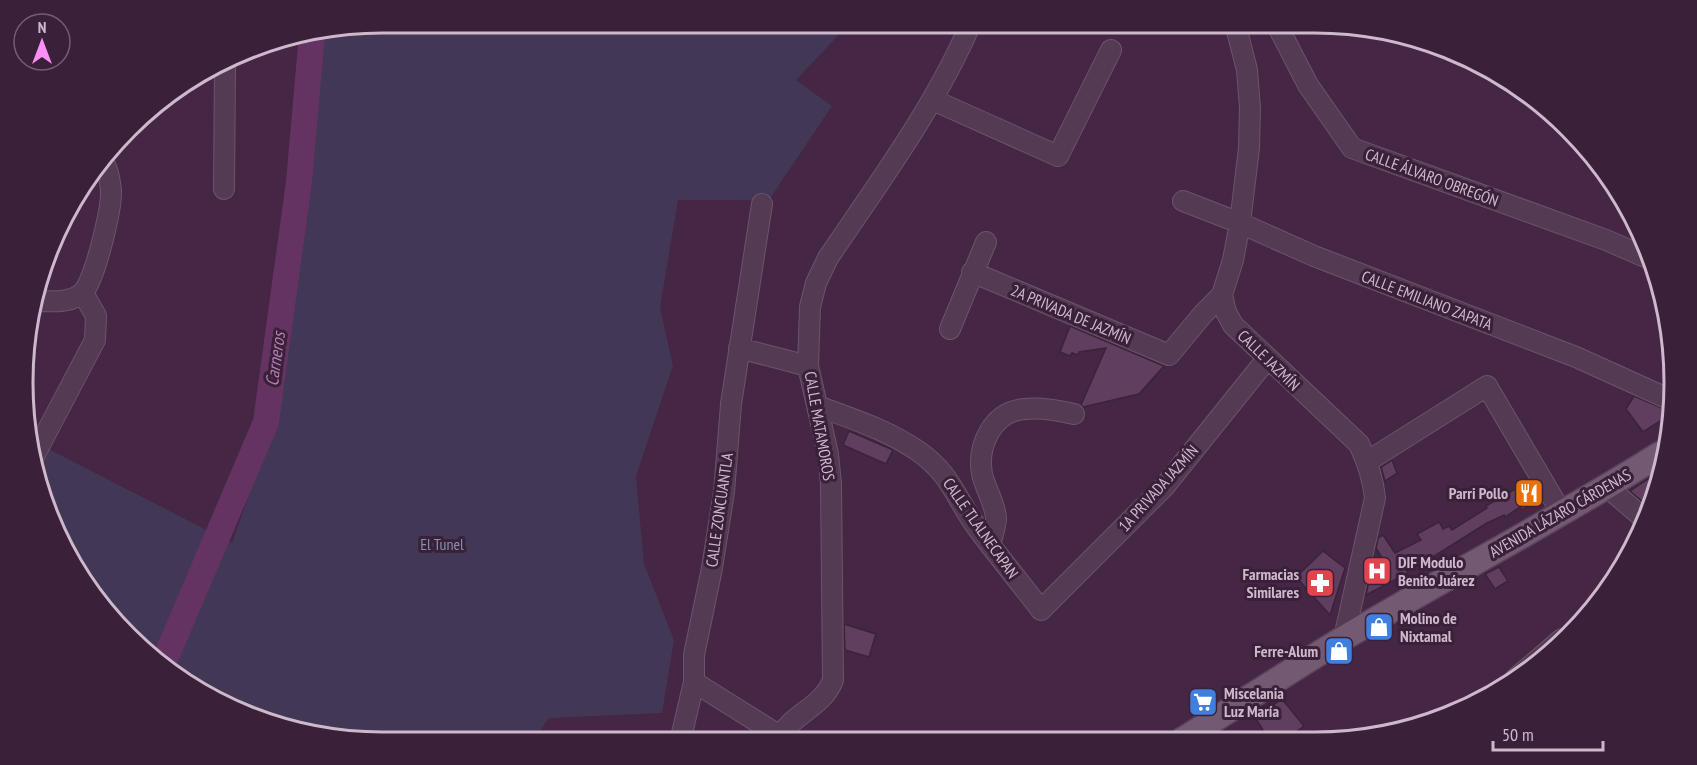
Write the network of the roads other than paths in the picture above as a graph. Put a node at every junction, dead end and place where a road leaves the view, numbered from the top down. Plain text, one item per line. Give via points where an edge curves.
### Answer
1 (966, 33) edge
2 (1238, 33) edge
3 (1282, 33) edge
4 (1111, 50) dead end
5 (225, 71) edge
6 (933, 100) junction
7 (106, 169) edge
8 (224, 189) dead end
9 (1183, 201) dead end
10 (762, 204) dead end
11 (1240, 223) junction
12 (986, 242) dead end
13 (1639, 254) edge
14 (972, 272) junction
15 (83, 293) junction
16 (1222, 295) junction
17 (43, 301) edge
18 (950, 329) dead end
19 (739, 348) junction
20 (1267, 359) junction
21 (808, 366) junction
22 (1663, 397) edge
23 (818, 406) junction
24 (1074, 414) dead end
25 (39, 446) edge
26 (1656, 457) edge
27 (1368, 461) junction
28 (1607, 487) junction
29 (1561, 512) junction
30 (1638, 513) edge
31 (990, 545) junction
32 (1041, 610) joint
33 (1344, 638) junction
34 (694, 682) junction
35 (682, 732) edge
36 (769, 732) edge
37 (785, 732) edge
38 (1195, 732) edge

1 - 6 street, CALLE MATAMOROS
2 - 11 street via 1247,70 1250,108
3 - 13 street, CALLE ÁLVARO OBREGÓN via 1308,85 1352,148
4 - 6 street via 1058,156
5 - 8 street
6 - 21 street, CALLE MATAMOROS via 828,258 816,283 810,307
7 - 15 street via 111,190 108,218
9 - 11 street, CALLE EMILIANO ZAPATA
10 - 19 street, CALLE ZONCUANTLA
11 - 16 street
11 - 22 street, CALLE EMILIANO ZAPATA via 1314,256 1576,357
12 - 14 street
14 - 16 street, 2A PRIVADA DE JAZMÍN via 1169,356
14 - 18 street
15 - 17 street via 68,300
15 - 25 street via 96,316 95,340
16 - 20 street, CALLE JAZMÍN via 1233,326
19 - 21 street
19 - 34 street, CALLE ZONCUANTLA via 724,492 694,656
20 - 27 street, CALLE JAZMÍN via 1359,444
20 - 32 street, 1A PRIVADA JAZMÍN via 1164,487
21 - 23 street, CALLE MATAMOROS
23 - 31 street, CALLE TLALNECAPAN via 880,429 918,451 950,481
23 - 37 street, CALLE MATAMOROS via 831,484 833,680 821,700
24 - 31 street via 1047,408 1021,409 1002,417 988,431 981,450 982,474 996,518
26 - 28 main road, AVENIDA LÁZARO CÁRDENAS
27 - 29 street via 1487,386
27 - 33 street, CALLE JAZMÍN via 1375,498
28 - 29 main road, AVENIDA LÁZARO CÁRDENAS
28 - 30 street
29 - 33 main road, AVENIDA LÁZARO CÁRDENAS
31 - 32 street, CALLE TLALNECAPAN
33 - 38 main road, AVENIDA LÁZARO CÁRDENAS
34 - 35 street, CALLE ZONCUANTLA
34 - 36 street

